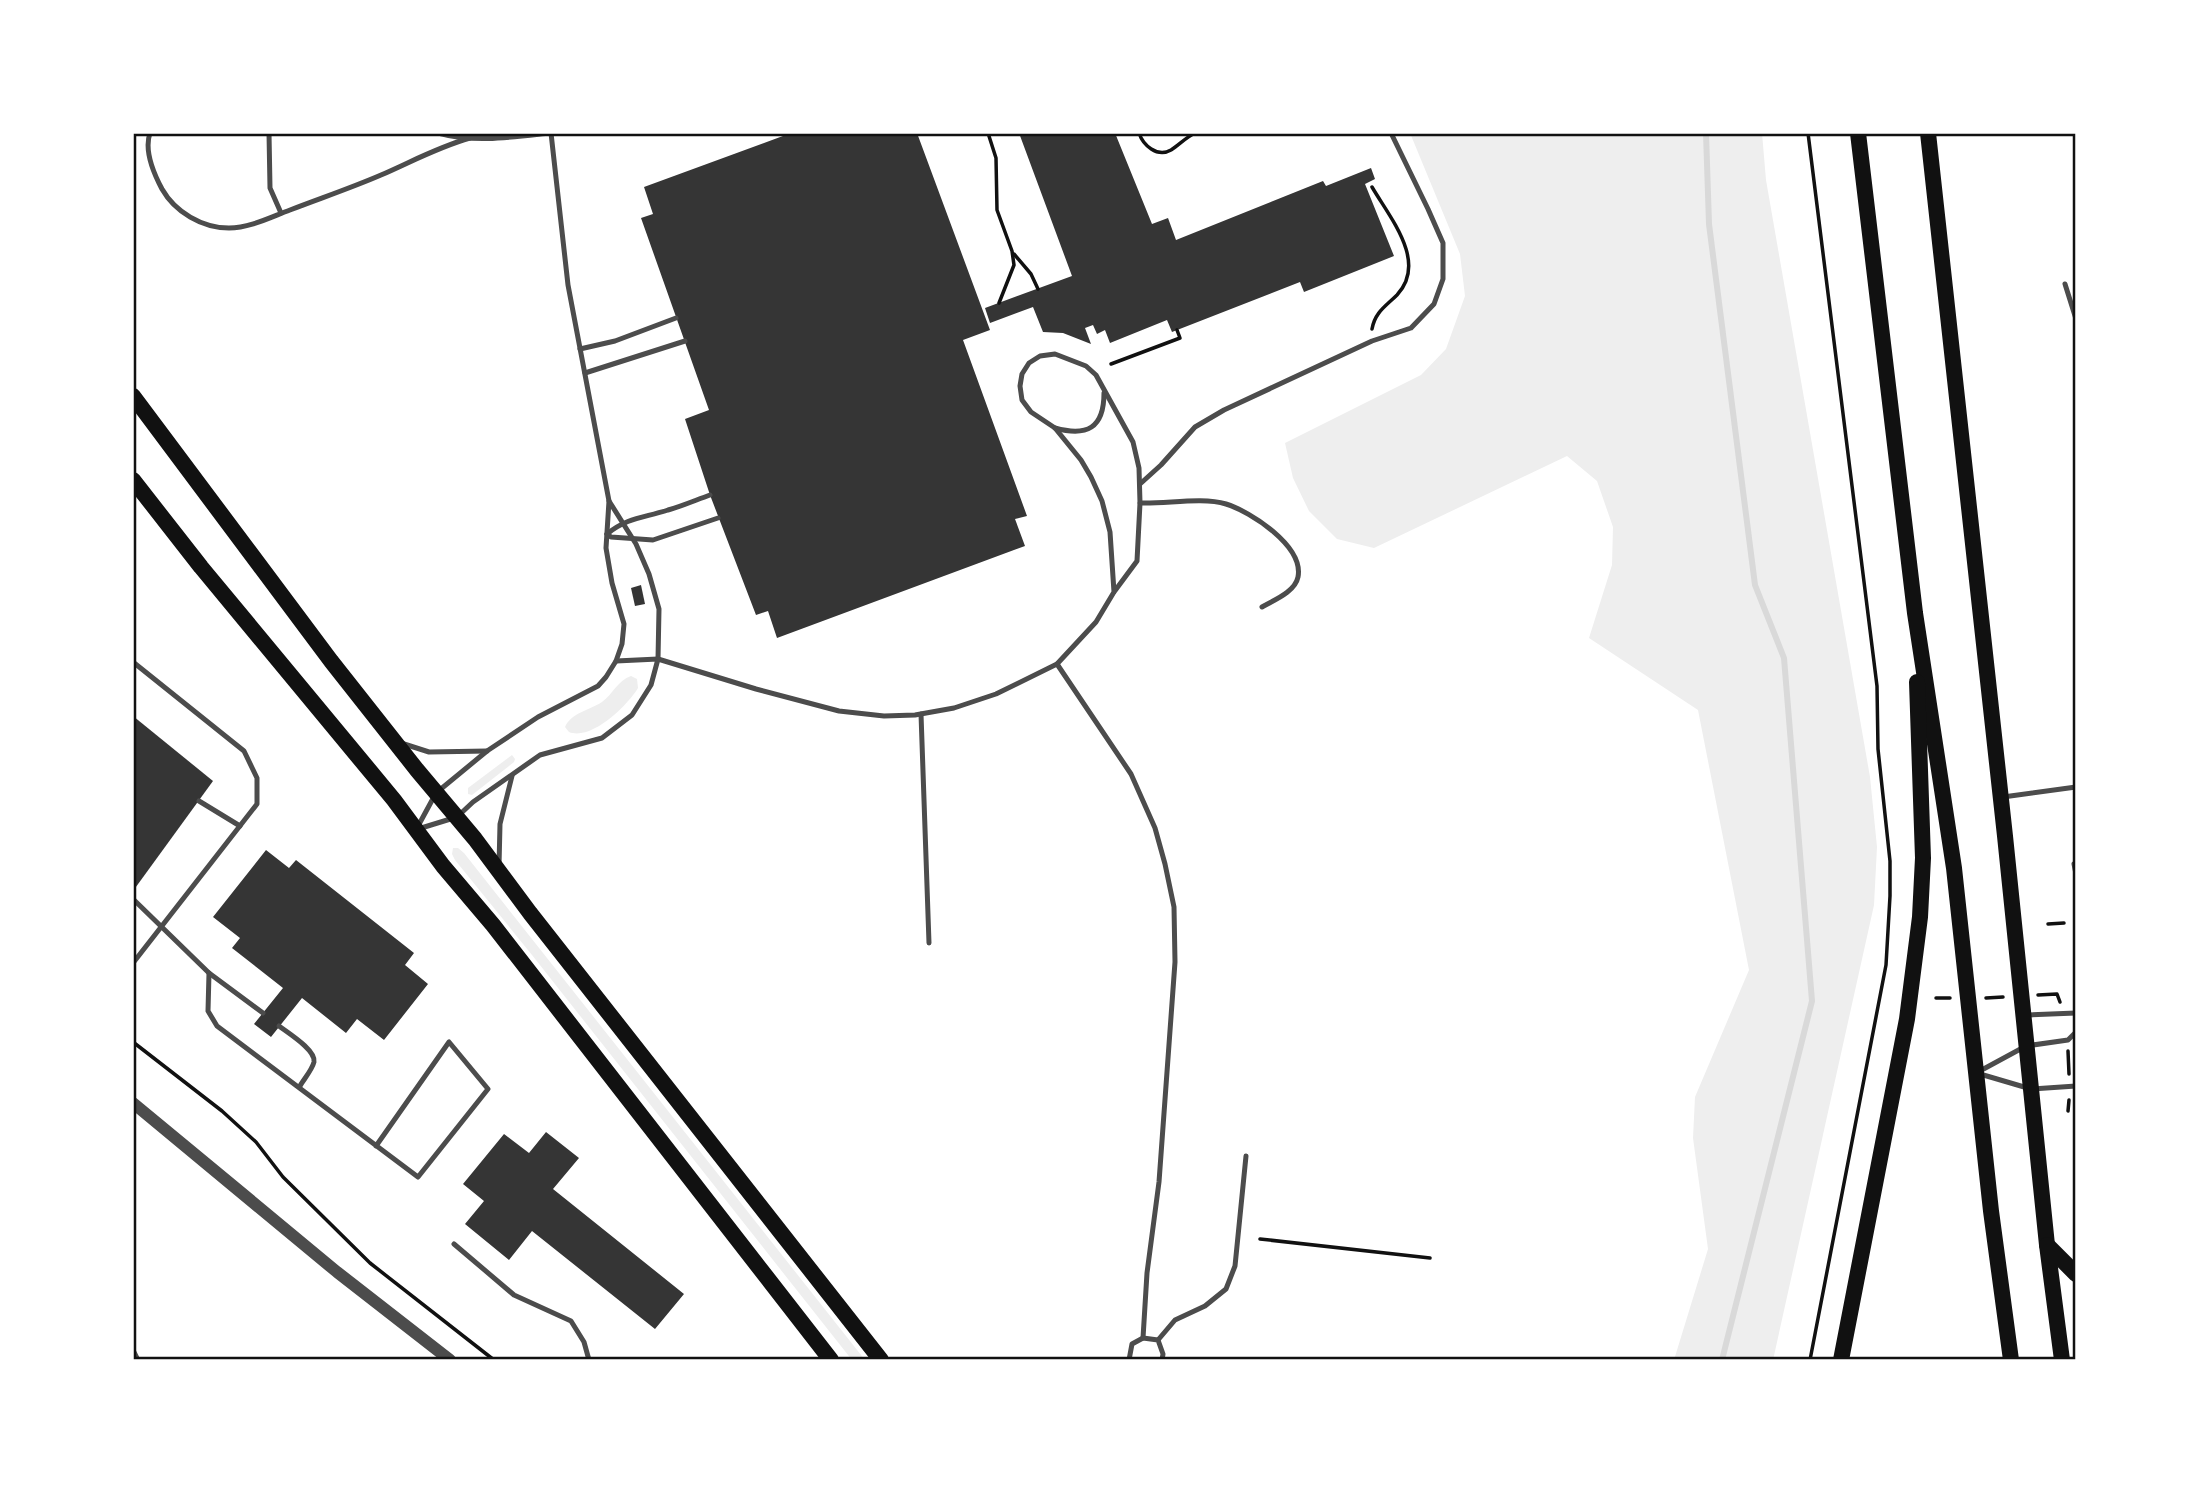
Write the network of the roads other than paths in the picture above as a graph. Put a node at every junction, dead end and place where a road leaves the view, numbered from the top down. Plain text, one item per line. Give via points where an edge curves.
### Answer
1 (150, 133) edge
2 (269, 133) edge
3 (438, 133) edge
4 (550, 133) edge
5 (1391, 133) edge
6 (1858, 133) edge
7 (1928, 133) edge
8 (470, 138) junction
9 (281, 213) junction
10 (2065, 284) dead end
11 (676, 318) dead end
12 (2076, 319) edge
13 (685, 341) dead end
14 (580, 349) junction
15 (585, 373) junction
16 (1104, 389) junction
17 (133, 396) edge
18 (1055, 428) junction
19 (133, 481) edge
20 (1140, 484) junction
21 (710, 495) dead end
22 (609, 501) junction
23 (1140, 503) junction
24 (718, 518) dead end
25 (623, 522) junction
26 (607, 534) junction
27 (632, 538) junction
28 (1114, 592) junction
29 (1262, 607) dead end
30 (1915, 613) junction
31 (658, 659) junction
32 (616, 661) junction
33 (133, 662) edge
34 (1057, 664) junction
35 (921, 714) junction
36 (393, 740) junction
37 (487, 751) junction
38 (512, 776) junction
39 (2076, 787) edge
40 (436, 793) junction
41 (2000, 797) junction
42 (198, 801) dead end
43 (457, 817) junction
44 (240, 826) junction
45 (416, 830) junction
46 (2074, 864) edge
47 (499, 873) junction
48 (2076, 874) edge
49 (133, 900) edge
50 (162, 926) junction
51 (929, 943) dead end
52 (133, 963) edge
53 (209, 973) junction
54 (263, 1013) dead end
55 (2076, 1013) edge
56 (2023, 1015) junction
57 (279, 1026) dead end
58 (2076, 1032) edge
59 (2026, 1046) junction
60 (1976, 1073) junction
61 (300, 1086) junction
62 (2076, 1086) edge
63 (2031, 1089) junction
64 (133, 1103) edge
65 (376, 1146) junction
66 (1246, 1156) dead end
67 (454, 1244) dead end
68 (2047, 1245) junction
69 (2076, 1274) edge
70 (1143, 1338) junction
71 (1158, 1340) junction
72 (133, 1350) edge
73 (138, 1360) edge
74 (450, 1360) edge
75 (589, 1360) edge
76 (831, 1360) edge
77 (881, 1360) edge
78 (1129, 1360) edge
79 (1162, 1360) edge
80 (1841, 1360) edge
81 (2011, 1360) edge
82 (2062, 1360) edge

1 - 9 lane via 148,151 161,187 188,216 231,228
2 - 9 lane via 270,188
3 - 8 lane
4 - 8 lane
4 - 14 lane
5 - 20 lane via 1443,243 1443,279 1434,304 1411,328 1372,341 1195,427
6 - 30 highway
7 - 41 highway
8 - 9 lane
10 - 12 lane
11 - 14 lane
13 - 15 lane
14 - 15 lane
15 - 22 lane
16 - 18 lane via 1101,416 1093,426 1083,432
16 - 18 lane via 1097,375 1070,359 1055,354 1029,363 1022,374 1022,400
16 - 20 lane via 1133,442
17 - 36 highway
18 - 28 lane via 1082,460 1102,501 1110,532
19 - 45 highway
20 - 23 lane
21 - 25 lane
22 - 25 lane
22 - 26 lane
23 - 28 lane via 1137,561
23 - 29 lane via 1225,504 1274,532 1297,562 1298,577 1291,589
24 - 27 lane via 653,540
25 - 26 lane
25 - 27 lane
26 - 27 lane
26 - 32 lane via 612,583 624,624
27 - 31 lane via 659,610
28 - 34 lane via 1097,622
30 - 60 highway via 1954,868
30 - 80 highway via 1923,858 1920,918 1907,1019
31 - 32 lane
31 - 35 lane via 839,711
31 - 38 lane via 651,685 632,716 602,738 540,755
32 - 37 lane via 598,686 538,717
33 - 44 lane via 244,751 257,778 257,804
34 - 35 lane via 996,694
34 - 70 lane via 1131,774 1155,828 1174,907 1175,962
35 - 51 lane
36 - 37 lane via 429,752
36 - 40 highway
37 - 40 lane
38 - 43 lane
38 - 47 lane via 500,824
39 - 41 lane
40 - 43 highway
40 - 45 lane
41 - 56 highway
42 - 44 lane
43 - 45 lane
43 - 47 highway
44 - 50 lane
45 - 76 highway
46 - 48 lane
47 - 77 highway
49 - 50 lane
50 - 52 lane
50 - 53 lane
53 - 54 lane
53 - 61 lane via 208,1011 217,1026
55 - 56 lane
56 - 59 highway
57 - 61 lane via 314,1056
58 - 59 lane via 2068,1040
59 - 60 lane
59 - 63 highway
60 - 63 lane
60 - 81 highway
61 - 65 lane
62 - 63 lane
63 - 68 highway
64 - 74 street
65 - 65 lane via 418,1177 488,1089 449,1042
66 - 71 lane via 1235,1266 1226,1289 1205,1306 1175,1320
67 - 75 lane via 514,1295 571,1321
68 - 69 highway
68 - 82 highway
70 - 71 lane
70 - 78 lane via 1132,1344
71 - 79 lane
72 - 73 lane

